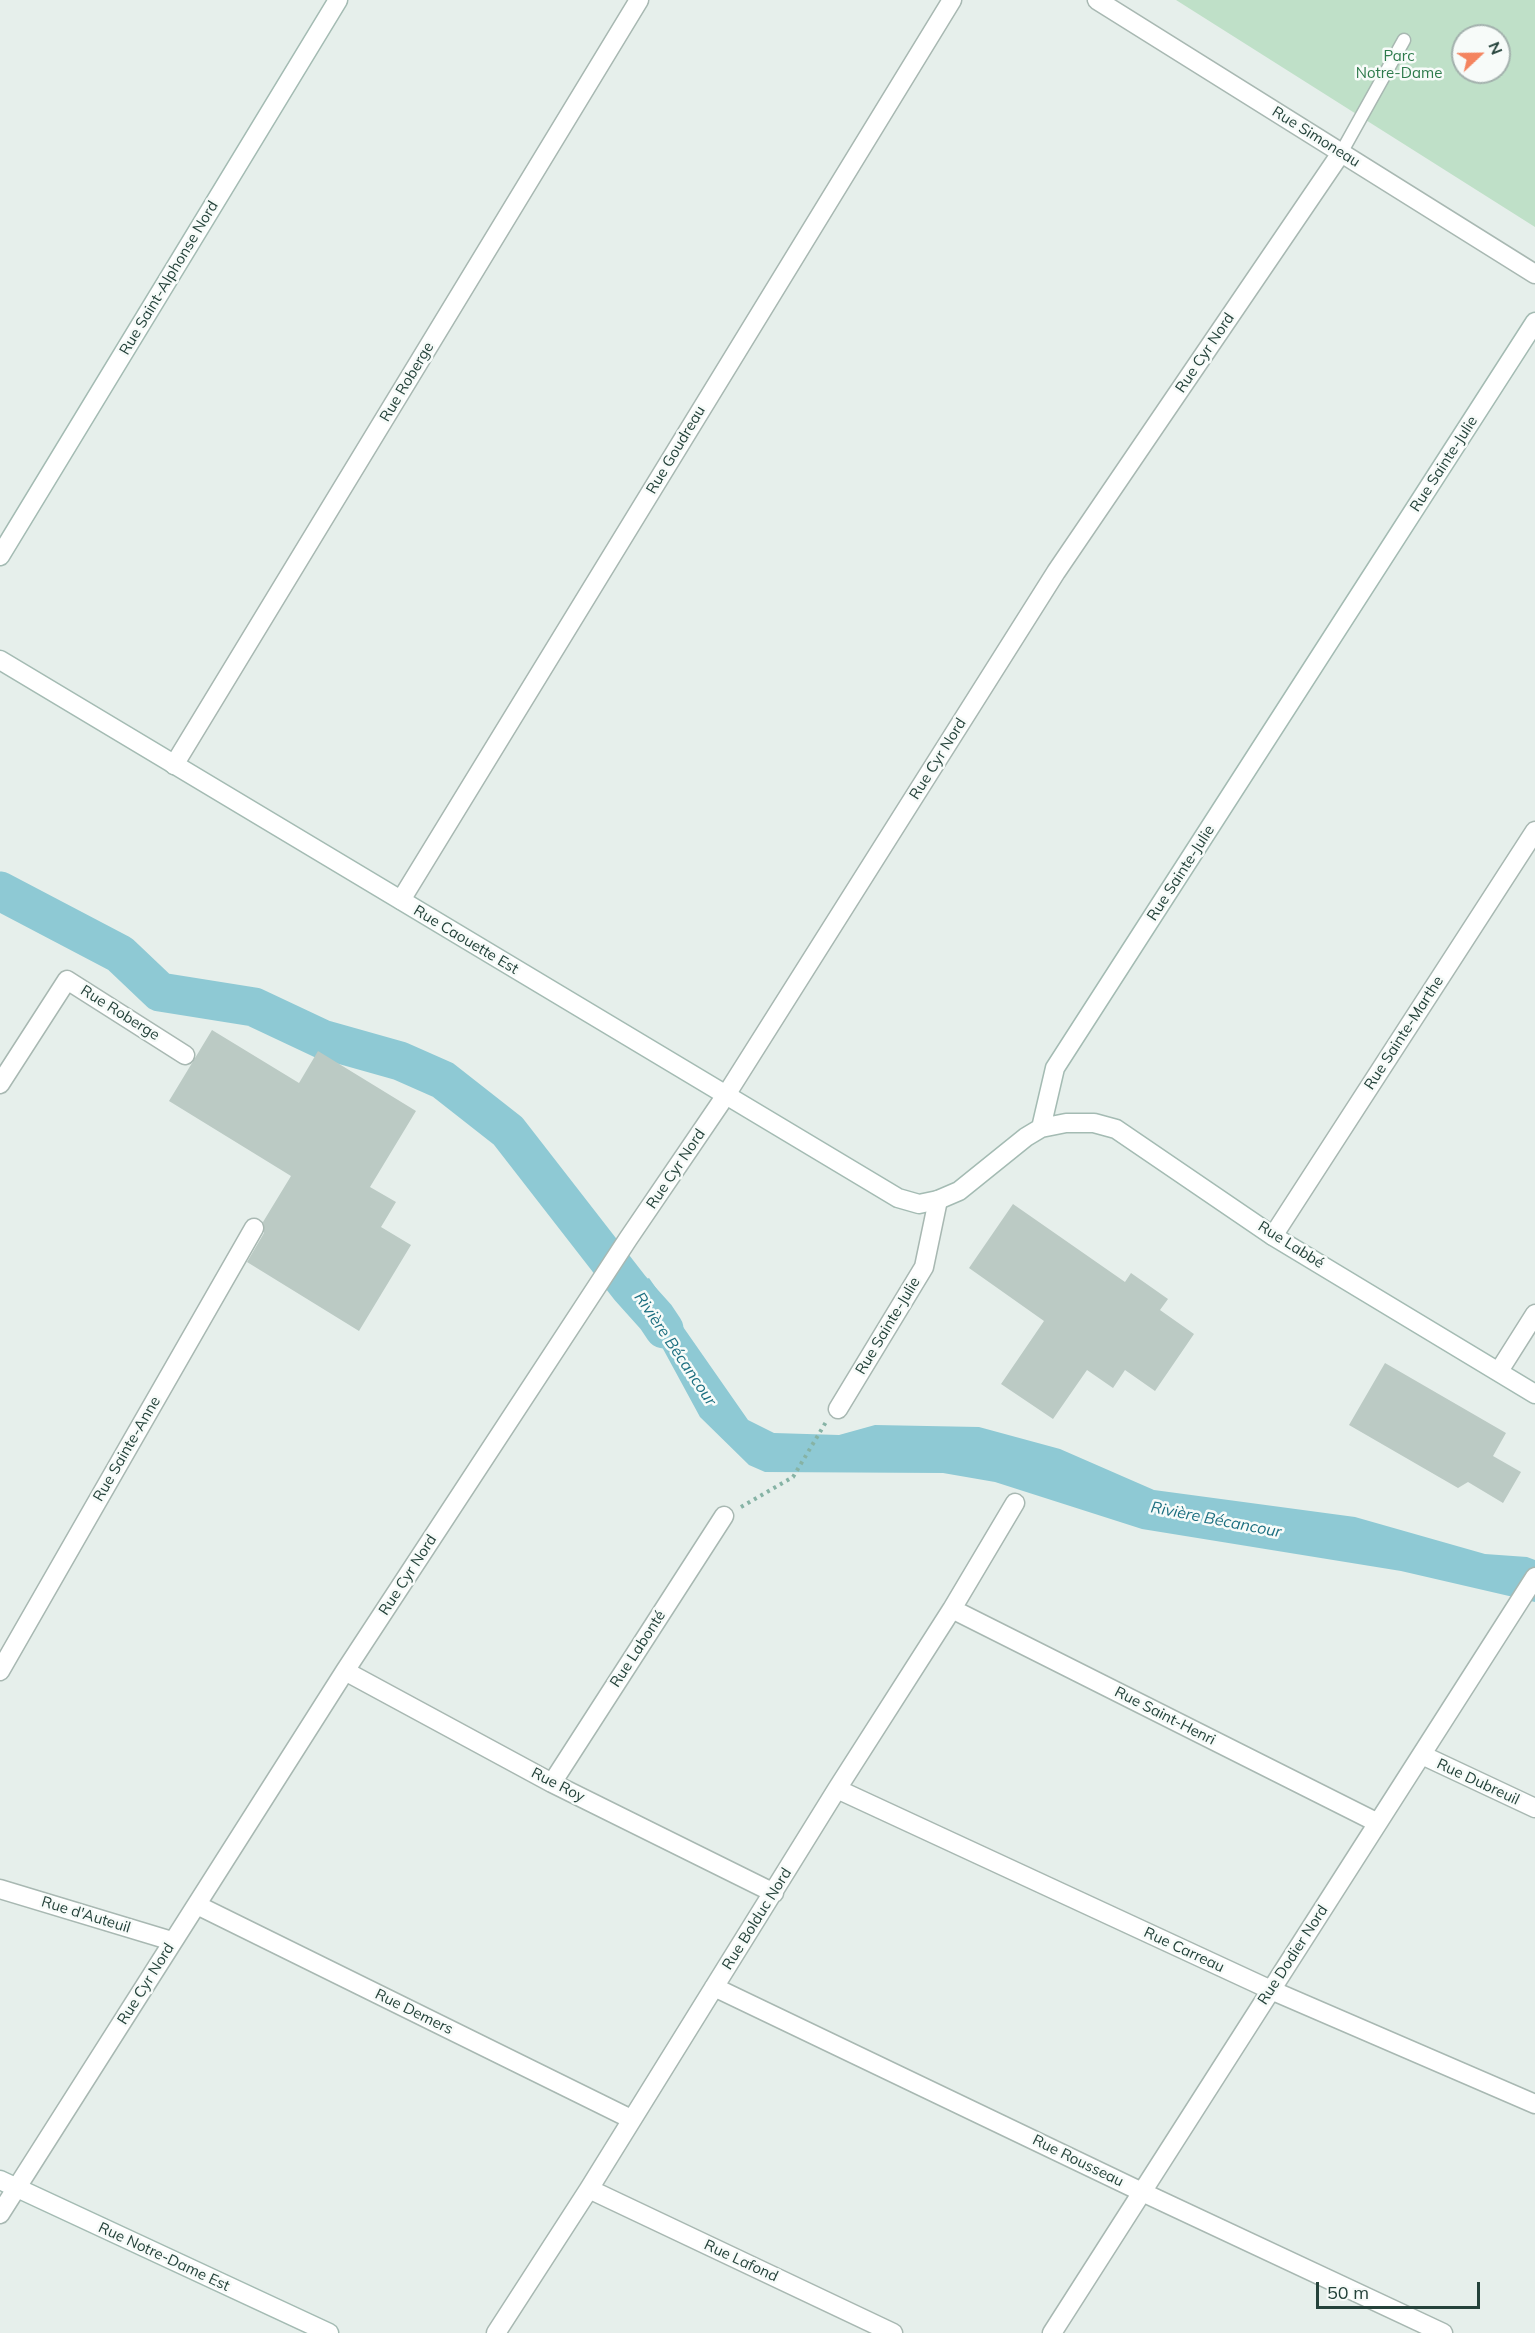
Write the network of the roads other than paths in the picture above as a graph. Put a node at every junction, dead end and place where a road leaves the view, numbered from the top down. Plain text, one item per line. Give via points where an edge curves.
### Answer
1 (338, 0) edge
2 (639, 0) edge
3 (952, 0) edge
4 (1097, 0) edge
5 (1404, 40) dead end
6 (1341, 153) junction
7 (1535, 274) edge
8 (1535, 322) edge
9 (0, 556) edge
10 (0, 660) edge
11 (174, 765) junction
12 (1535, 831) edge
13 (401, 900) junction
14 (185, 1055) dead end
15 (0, 1084) edge
16 (726, 1095) junction
17 (1041, 1128) junction
18 (938, 1200) junction
19 (254, 1228) dead end
20 (1273, 1236) junction
21 (1535, 1314) edge
22 (1499, 1371) junction
23 (1535, 1394) edge
24 (833, 1414) road end
25 (1015, 1503) dead end
26 (724, 1516) road end
27 (1535, 1577) edge
28 (952, 1609) junction
29 (0, 1671) edge
30 (345, 1671) junction
31 (1422, 1755) junction
32 (552, 1783) junction
33 (837, 1788) junction
34 (1535, 1808) edge
35 (1378, 1822) junction
36 (0, 1889) edge
37 (774, 1893) junction
38 (196, 1905) junction
39 (172, 1941) junction
40 (714, 1987) junction
41 (1271, 1990) junction
42 (1535, 2104) edge
43 (632, 2119) junction
44 (8, 2184) edge
45 (589, 2189) junction
46 (1142, 2192) junction
47 (0, 2214) edge
48 (329, 2333) edge
49 (496, 2333) edge
50 (893, 2333) edge
51 (1052, 2333) edge
52 (1443, 2333) edge

1 - 9 street, Rue Saint-Alphonse Nord
2 - 11 street, Rue Roberge
3 - 13 street, Rue Goudreau
4 - 6 street, Rue Simoneau
5 - 6 lane
6 - 7 street, Rue Simoneau
6 - 16 street, Rue Cyr Nord via 1056,572
8 - 17 street, Rue Sainte-Julie via 1055,1068
10 - 11 street, Rue Caouette Est
11 - 13 street, Rue Caouette Est
12 - 20 street, Rue Sainte-Marthe
13 - 16 street, Rue Caouette Est
14 - 15 street, Rue Roberge via 67,980
16 - 18 street, Rue Caouette Est via 898,1198 920,1204
16 - 30 street, Rue Cyr Nord
17 - 18 street via 959,1191
17 - 20 street, Rue Labbé via 1094,1123 1116,1129
18 - 24 street, Rue Sainte-Julie via 924,1268
19 - 29 street, Rue Sainte-Anne
20 - 22 street, Rue Labbé
21 - 22 street
22 - 23 street, Rue Labbé
25 - 28 street, Rue Bolduc Nord
26 - 32 street, Rue Labonté
27 - 31 street, Rue Dodier Nord
28 - 33 street, Rue Bolduc Nord
28 - 35 street, Rue Saint-Henri
30 - 32 street, Rue Roy
30 - 38 street, Rue Cyr Nord
31 - 34 street, Rue Dubreuil
31 - 35 street, Rue Dodier Nord
32 - 37 street, Rue Roy
33 - 37 street, Rue Bolduc Nord
33 - 41 street, Rue Carreau
35 - 41 street, Rue Dodier Nord
36 - 39 street, Rue d'Auteuil
37 - 40 street, Rue Bolduc Nord
38 - 39 street, Rue Cyr Nord
38 - 43 street, Rue Demers
39 - 44 street, Rue Cyr Nord
40 - 43 street, Rue Bolduc Nord
40 - 46 street, Rue Rousseau
41 - 42 street, Rue Carreau
41 - 46 street, Rue Dodier Nord
43 - 45 street, Rue Bolduc Nord
44 - 47 street, Rue Cyr Nord
44 - 48 street, Rue Notre-Dame Est
45 - 49 street, Rue Bolduc Nord
45 - 50 street, Rue Lafond
46 - 51 street, Rue Dodier Nord
46 - 52 street, Rue Rousseau

